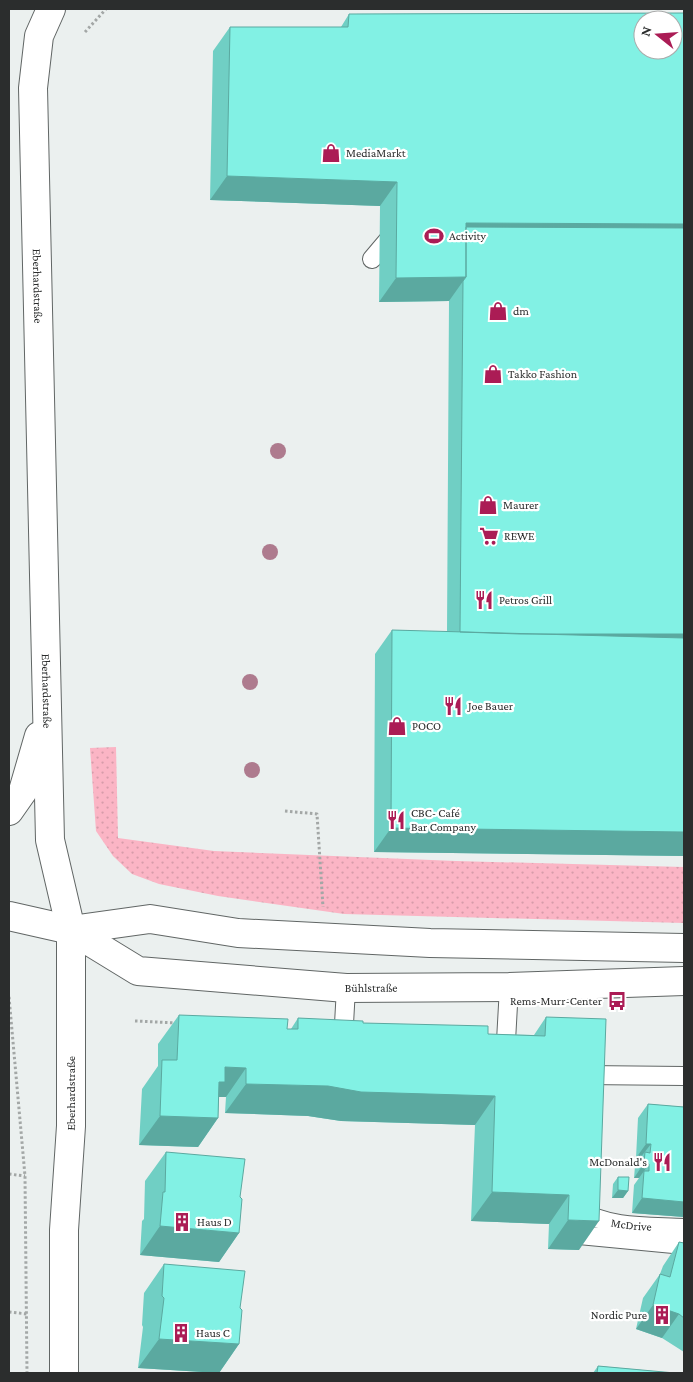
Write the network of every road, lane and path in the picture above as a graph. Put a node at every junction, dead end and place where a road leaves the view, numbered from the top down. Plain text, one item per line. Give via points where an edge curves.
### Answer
1 (51, 9) edge
2 (106, 9) edge
3 (85, 32) dead end
4 (403, 223) edge
5 (372, 259) dead end
6 (46, 713) junction
7 (9, 811) edge
8 (285, 811) dead end
9 (323, 908) dead end
10 (9, 916) edge
11 (71, 930) junction
12 (684, 948) edge
13 (684, 981) edge
14 (509, 987) junction
15 (346, 988) junction
16 (10, 997) edge
17 (342, 1050) edge
18 (504, 1064) edge
19 (585, 1075) edge
20 (684, 1076) edge
21 (9, 1174) edge
22 (25, 1176) junction
23 (580, 1210) edge
24 (684, 1228) edge
25 (579, 1235) edge
26 (684, 1245) edge
27 (9, 1312) edge
28 (27, 1314) junction
29 (27, 1373) edge
30 (64, 1373) edge

1 - 6 main road, Eberhardstraße via 39,36 33,88
2 - 3 path
4 - 5 lane
6 - 7 main road via 23,791
6 - 11 main road, Eberhardstraße via 50,840
8 - 9 path via 317,814
10 - 11 main road, Bühlstraße
11 - 12 main road, Bühlstraße via 150,919 257,934 430,943
11 - 15 main road, Bühlstraße via 138,971
11 - 30 main road, Eberhardstraße via 72,1117 64,1230
13 - 14 main road, Bühlstraße
14 - 15 main road, Bühlstraße
14 - 18 lane
15 - 17 lane
16 - 22 path
19 - 20 lane
21 - 22 path
22 - 28 path
23 - 24 lane, McDrive via 591,1217 618,1223
25 - 26 lane
27 - 28 path
28 - 29 path

